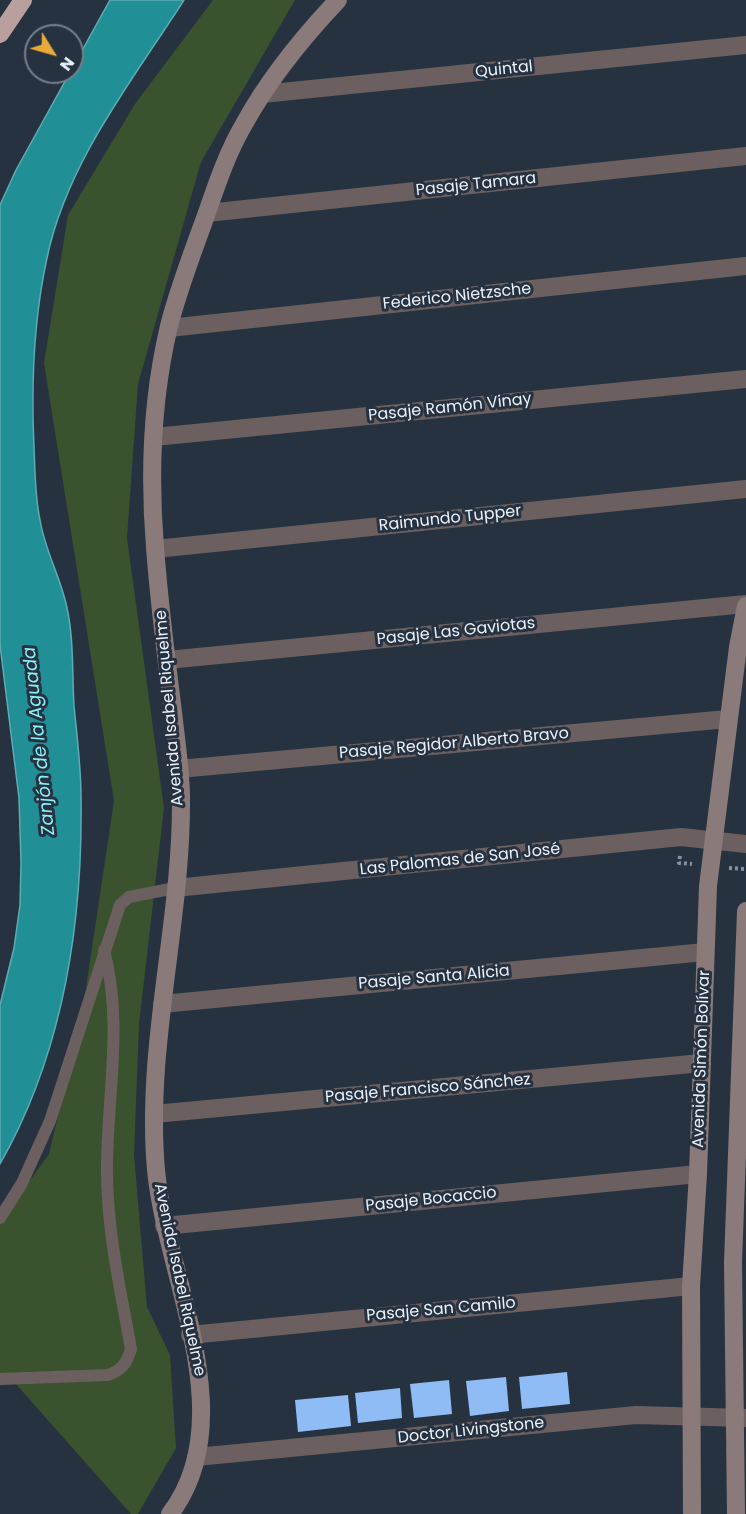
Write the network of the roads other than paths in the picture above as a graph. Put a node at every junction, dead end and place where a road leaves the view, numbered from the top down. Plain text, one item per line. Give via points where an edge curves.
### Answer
1 (23, 0) edge
2 (323, 0) edge
3 (338, 0) edge
4 (307, 33) junction
5 (0, 34) edge
6 (746, 45) edge
7 (262, 94) junction
8 (746, 156) edge
9 (207, 213) junction
10 (746, 266) edge
11 (169, 328) junction
12 (746, 379) edge
13 (154, 437) junction
14 (746, 489) edge
15 (155, 549) junction
16 (746, 605) edge
17 (166, 660) junction
18 (728, 719) junction
19 (179, 769) junction
20 (712, 840) junction
21 (746, 844) edge
22 (175, 888) junction
23 (746, 912) edge
24 (104, 950) junction
25 (705, 952) junction
26 (162, 1004) junction
27 (702, 1063) junction
28 (154, 1114) junction
29 (698, 1174) junction
30 (0, 1218) edge
31 (164, 1226) junction
32 (740, 1261) edge
33 (691, 1286) junction
34 (190, 1335) junction
35 (0, 1379) edge
36 (691, 1416) junction
37 (740, 1419) edge
38 (196, 1457) junction
39 (170, 1514) edge
40 (692, 1514) edge
41 (736, 1514) edge

1 - 5 highway
2 - 4 street, Avenida Isabel Riquelme
3 - 4 street, Avenida Isabel Riquelme
4 - 7 street, Avenida Isabel Riquelme
6 - 7 street, Quintal
7 - 9 street, Avenida Isabel Riquelme via 240,130
8 - 9 street, Pasaje Tamara
9 - 11 street, Avenida Isabel Riquelme
10 - 11 street, Federico Nietzsche
11 - 13 street, Avenida Isabel Riquelme via 159,376
12 - 13 street, Pasaje Ramón Vinay
13 - 15 street, Avenida Isabel Riquelme
14 - 15 street, Raimundo Tupper
15 - 17 street, Avenida Isabel Riquelme
16 - 17 street, Pasaje Las Gaviotas
16 - 18 street, Avenida Simón Bolívar
17 - 19 street, Avenida Isabel Riquelme
18 - 19 street, Pasaje Regidor Alberto Bravo
18 - 20 street, Avenida Simón Bolívar
19 - 22 street, Avenida Isabel Riquelme via 181,799
20 - 21 street, Las Palomas de San José
20 - 22 street, Las Palomas de San José via 681,837
20 - 25 street, Avenida Simón Bolívar
22 - 24 lane via 129,897 120,905
22 - 26 street, Avenida Isabel Riquelme
23 - 32 street
24 - 30 lane via 50,1121 22,1183
24 - 35 lane via 112,980 115,1028 107,1163 111,1241 131,1349 120,1371 108,1376
25 - 26 street, Pasaje Santa Alicia
25 - 27 street, Avenida Simón Bolívar
26 - 28 street, Avenida Isabel Riquelme
27 - 28 street, Pasaje Francisco Sánchez
27 - 29 street, Avenida Simón Bolívar
28 - 31 street, Avenida Isabel Riquelme
29 - 31 street, Pasaje Bocaccio
29 - 33 street, Avenida Simón Bolívar
31 - 34 street, Avenida Isabel Riquelme
32 - 37 street
33 - 34 street, Pasaje San Camilo
33 - 36 street, Avenida Simón Bolívar
34 - 38 street, Avenida Isabel Riquelme via 202,1393 203,1415
36 - 37 street, Doctor Livingstone
36 - 38 street, Doctor Livingstone via 636,1415
36 - 40 street, Avenida Simón Bolívar
37 - 41 street
38 - 39 street, Avenida Isabel Riquelme via 185,1490

